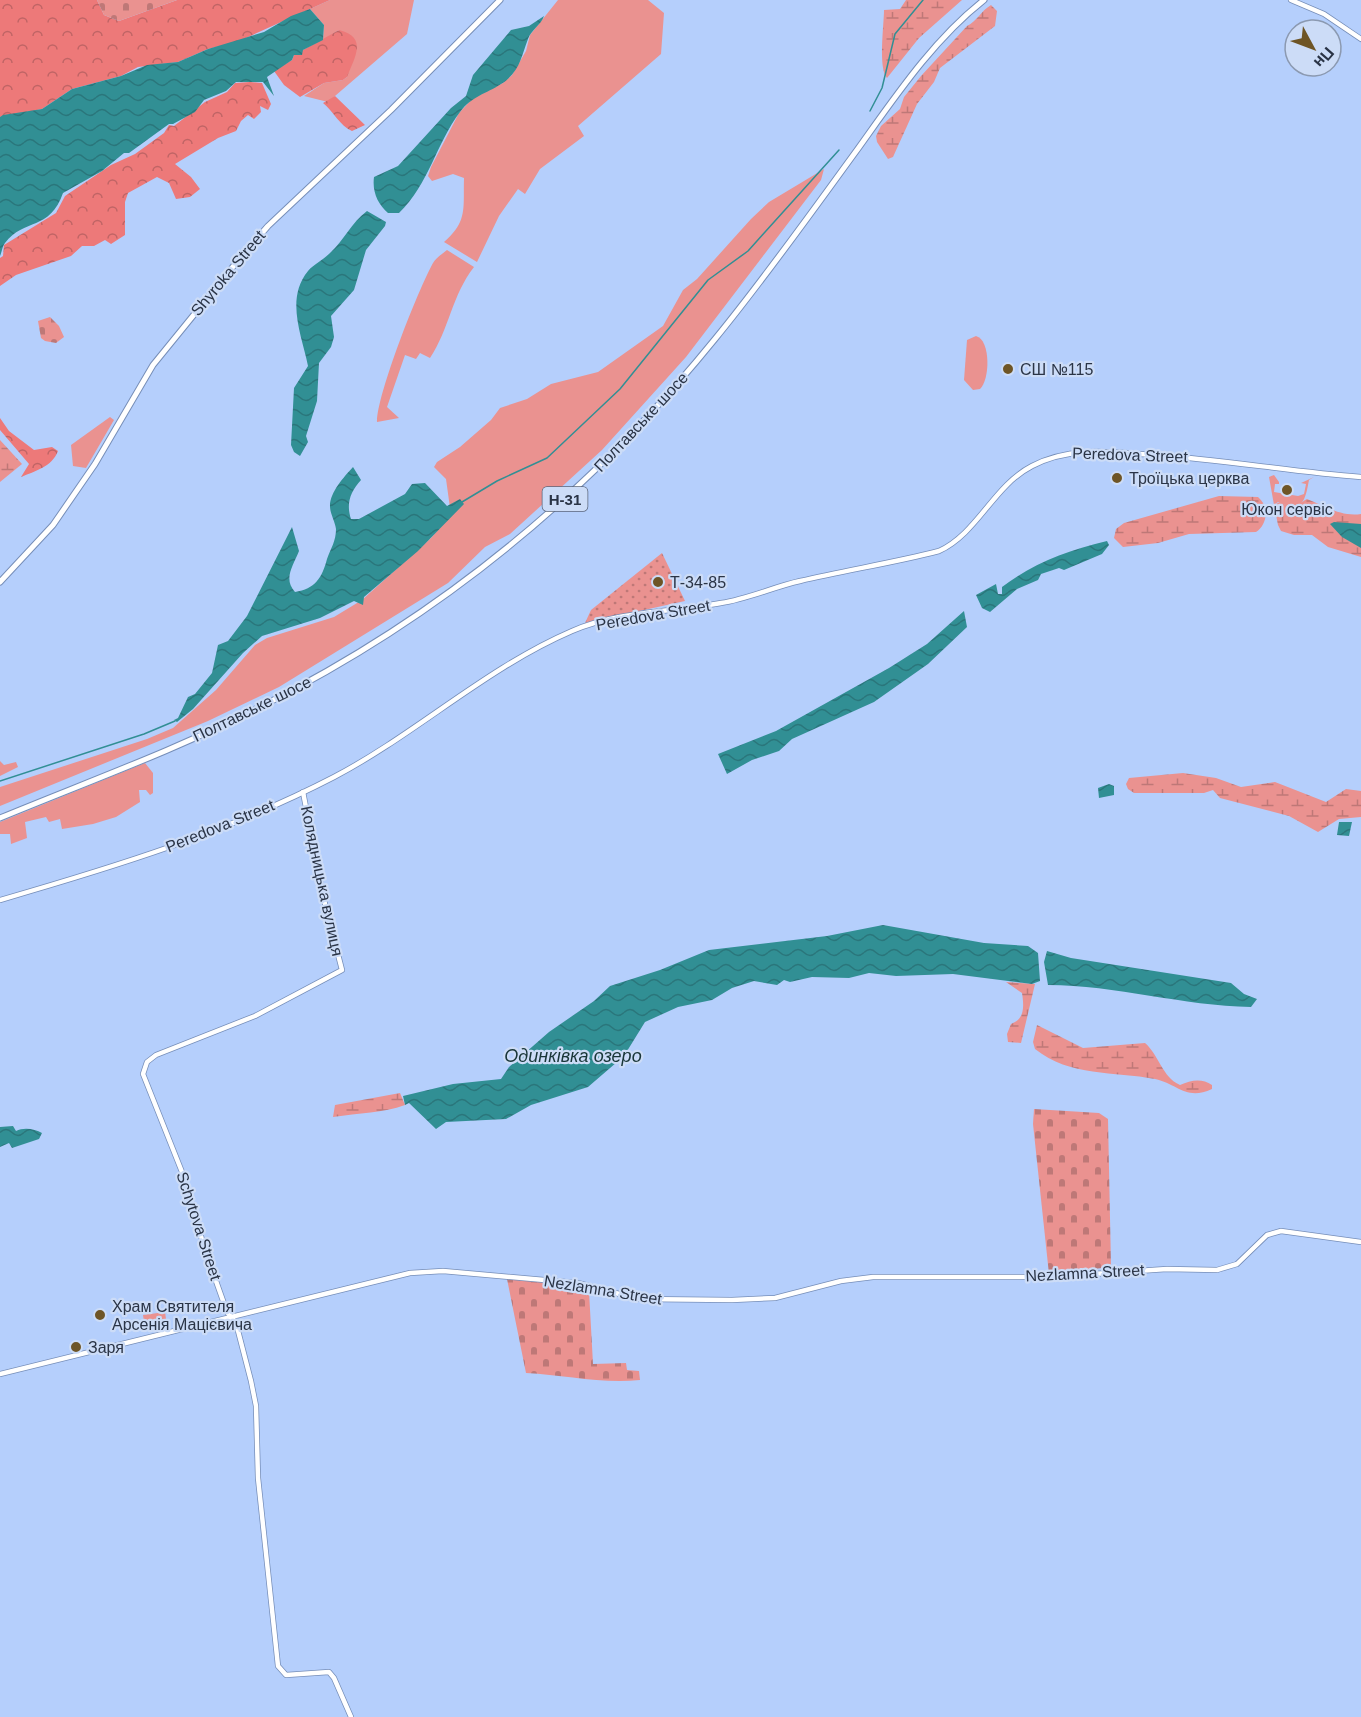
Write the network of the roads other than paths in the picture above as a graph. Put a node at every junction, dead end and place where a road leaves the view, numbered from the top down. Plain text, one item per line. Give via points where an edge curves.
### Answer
1 (500, 0) edge
2 (984, 0) edge
3 (1291, 0) edge
4 (1361, 39) edge
5 (1361, 477) edge
6 (0, 582) edge
7 (303, 792) junction
8 (0, 818) edge
9 (0, 900) edge
10 (342, 970) joint
11 (1361, 1242) edge
12 (230, 1317) junction
13 (0, 1374) edge
14 (351, 1717) edge

1 - 6 main road, Shyroka Street via 392,110 268,226 236,263 153,365 95,464 53,525
2 - 8 main road, Полтавське шосе / Н-31 via 946,36 906,83 718,336 653,413 511,546 404,625 301,686 209,731
3 - 4 street via 1324,14
5 - 7 street, Peredova Street via 1139,454 1079,452 1053,457 1011,479 956,542 939,551 795,582 730,602 575,629 478,683 361,761
7 - 9 street, Peredova Street via 154,853
7 - 10 street, Колядницька вулиця
10 - 12 street, Schytova Street via 255,1016 156,1055 143,1068
11 - 12 street, Nezlamna Street via 1291,1231 1273,1232 1237,1264 1217,1270 1167,1269 1049,1277 873,1277 775,1298 638,1299 578,1283 432,1271 346,1286
12 - 13 street, Nezlamna Street
12 - 14 street, Schytova Street via 236,1323 256,1406 258,1478 278,1665 286,1676 329,1672

